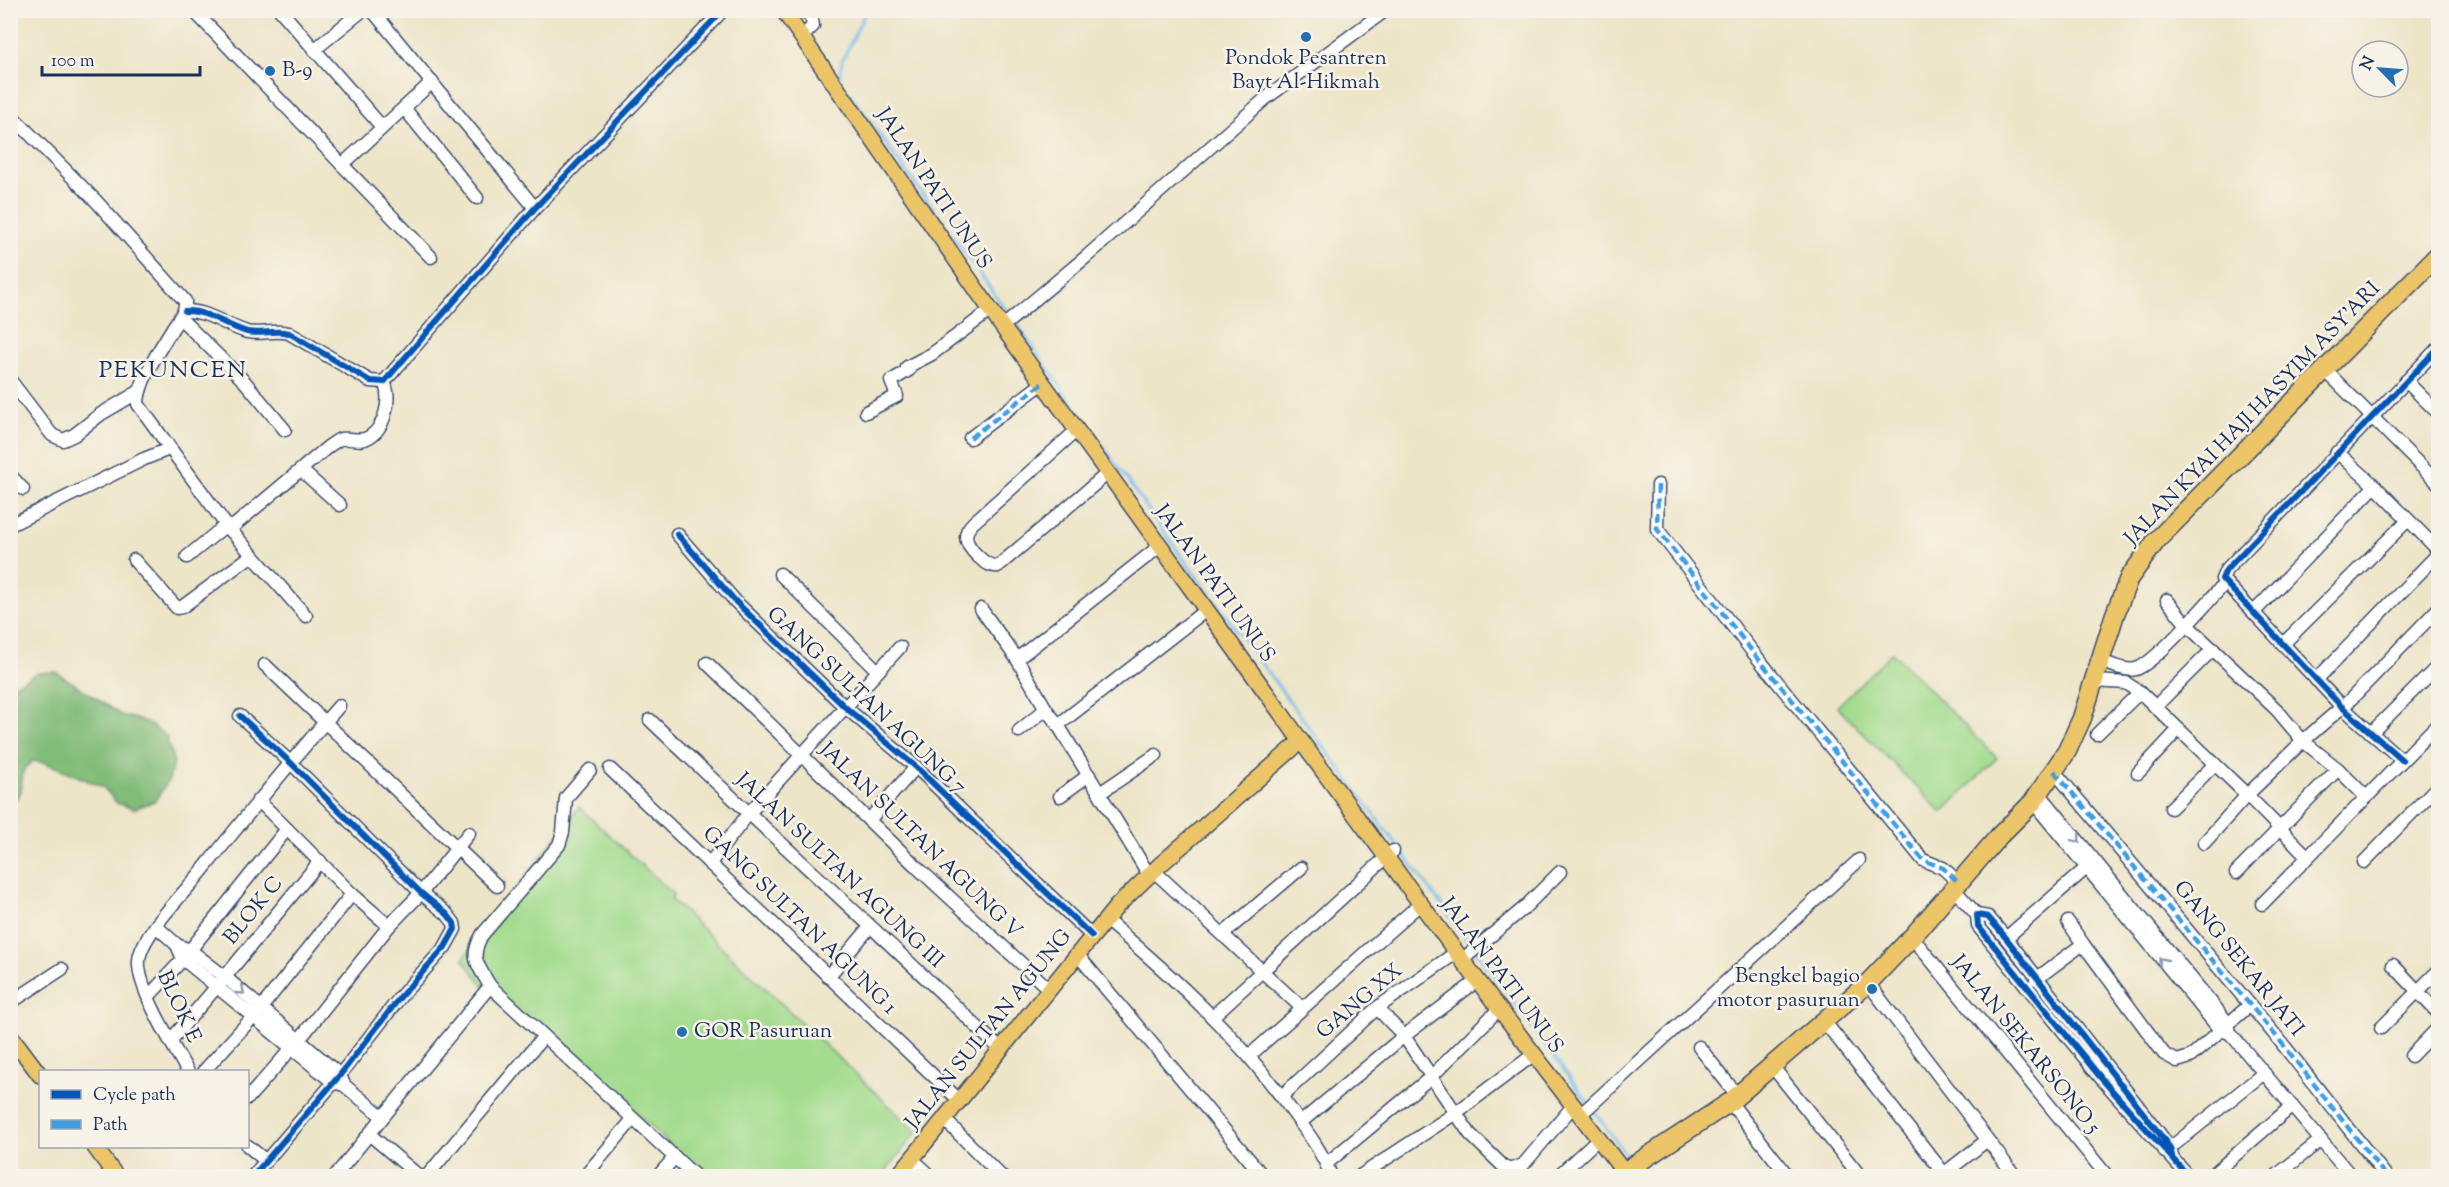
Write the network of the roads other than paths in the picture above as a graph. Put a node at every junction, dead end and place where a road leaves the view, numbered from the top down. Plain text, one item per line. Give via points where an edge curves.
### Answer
1 (193, 10) edge
2 (280, 10) edge
3 (363, 10) edge
4 (372, 10) edge
5 (723, 10) edge
6 (783, 10) edge
7 (806, 10) edge
8 (1386, 10) edge
9 (806, 33) junction
10 (314, 50) junction
11 (432, 82) junction
12 (404, 108) junction
13 (10, 114) edge
14 (382, 128) junction
15 (342, 165) junction
16 (477, 198) dead end
17 (535, 208) junction
18 (2439, 255) edge
19 (431, 257) dead end
20 (991, 310) junction
21 (182, 315) junction
22 (1008, 321) junction
23 (2437, 351) edge
24 (2325, 370) junction
25 (10, 380) edge
26 (2406, 381) junction
27 (1043, 383) junction
28 (140, 391) junction
29 (387, 393) junction
30 (866, 412) dead end
31 (2439, 413) edge
32 (2371, 417) junction
33 (285, 430) dead end
34 (1077, 430) junction
35 (970, 438) dead end
36 (169, 449) junction
37 (2337, 452) junction
38 (301, 470) junction
39 (1108, 473) junction
40 (10, 475) edge
41 (2439, 483) edge
42 (1658, 485) dead end
43 (2375, 486) junction
44 (23, 489) dead end
45 (340, 505) dead end
46 (2408, 520) junction
47 (10, 525) edge
48 (227, 527) junction
49 (677, 534) dead end
50 (1160, 546) junction
51 (2439, 552) edge
52 (251, 556) junction
53 (187, 557) dead end
54 (134, 560) dead end
55 (780, 574) dead end
56 (2224, 584) junction
57 (2167, 600) dead end
58 (981, 609) dead end
59 (2439, 609) edge
60 (1206, 610) junction
61 (2254, 612) junction
62 (306, 616) dead end
63 (2187, 625) junction
64 (2283, 644) junction
65 (900, 647) dead end
66 (2213, 649) junction
67 (1017, 659) junction
68 (2100, 661) junction
69 (707, 663) dead end
70 (265, 665) dead end
71 (2439, 666) edge
72 (2129, 670) junction
73 (879, 671) junction
74 (2316, 680) junction
75 (2095, 681) junction
76 (2126, 683) junction
77 (2140, 692) junction
78 (339, 706) dead end
79 (2155, 707) junction
80 (2342, 707) junction
81 (845, 708) junction
82 (1046, 709) junction
83 (240, 716) dead end
84 (650, 720) dead end
85 (326, 722) junction
86 (2439, 723) edge
87 (1058, 725) junction
88 (2178, 730) junction
89 (1019, 731) dead end
90 (2371, 733) junction
91 (2097, 734) dead end
92 (1301, 741) junction
93 (2303, 741) junction
94 (1156, 755) dead end
95 (803, 756) junction
96 (2402, 760) junction
97 (291, 763) junction
98 (2214, 765) junction
99 (916, 767) junction
100 (610, 769) dead end
101 (2338, 769) junction
102 (590, 770) dead end
103 (2054, 771) junction
104 (2138, 773) dead end
105 (1089, 775) junction
106 (2439, 786) edge
107 (1100, 793) junction
108 (2247, 795) junction
109 (1060, 796) dead end
110 (2366, 797) junction
111 (2036, 798) junction
112 (258, 800) junction
113 (2171, 808) dead end
114 (749, 813) junction
115 (869, 820) junction
116 (2279, 828) junction
117 (287, 829) junction
118 (469, 832) dead end
119 (2204, 843) dead end
120 (456, 848) junction
121 (1389, 854) junction
122 (2308, 857) junction
123 (1859, 860) dead end
124 (320, 861) junction
125 (2364, 862) dead end
126 (710, 863) junction
127 (2090, 864) junction
128 (1302, 868) dead end
129 (1560, 872) dead end
130 (1151, 873) junction
131 (2236, 873) dead end
132 (1956, 885) junction
133 (497, 886) dead end
134 (421, 893) junction
135 (352, 894) junction
136 (1421, 903) junction
137 (2262, 904) dead end
138 (1112, 913) junction
139 (1977, 915) junction
140 (2068, 922) dead end
141 (156, 926) junction
142 (389, 926) junction
143 (870, 927) junction
144 (1223, 934) junction
145 (1092, 936) junction
146 (1912, 937) junction
147 (2006, 938) junction
148 (2083, 944) junction
149 (1467, 953) junction
150 (1077, 954) junction
151 (187, 955) junction
152 (2393, 965) dead end
153 (62, 969) dead end
154 (2439, 971) edge
155 (1262, 972) junction
156 (828, 977) junction
157 (2036, 979) junction
158 (1478, 980) junction
159 (221, 982) junction
160 (1868, 983) junction
161 (486, 990) junction
162 (1050, 990) junction
163 (2419, 992) junction
164 (149, 996) junction
165 (2044, 999) junction
166 (10, 1003) edge
167 (2250, 1005) junction
168 (1302, 1008) junction
169 (1377, 1008) junction
170 (1500, 1009) junction
171 (257, 1012) junction
172 (1217, 1012) junction
173 (2439, 1013) edge
174 (1824, 1022) junction
175 (2381, 1028) dead end
176 (2439, 1028) edge
177 (2226, 1029) junction
178 (1404, 1036) junction
179 (540, 1039) junction
180 (171, 1040) junction
181 (295, 1044) junction
182 (14, 1046) edge
183 (1699, 1047) dead end
184 (1001, 1050) junction
185 (1254, 1052) junction
186 (1533, 1054) junction
187 (2411, 1056) dead end
188 (1772, 1066) junction
189 (187, 1070) edge
190 (204, 1070) edge
191 (2264, 1073) junction
192 (39, 1074) edge
193 (1431, 1077) junction
194 (339, 1081) junction
195 (1287, 1092) junction
196 (249, 1097) edge
197 (1733, 1099) junction
198 (960, 1101) junction
199 (2292, 1106) junction
200 (1581, 1110) junction
201 (1457, 1112) junction
202 (383, 1117) junction
203 (1308, 1117) junction
204 (944, 1119) junction
205 (629, 1123) junction
206 (369, 1134) junction
207 (1599, 1138) junction
208 (2320, 1140) junction
209 (1986, 1142) junction
210 (249, 1147) edge
211 (95, 1148) edge
212 (2169, 1152) junction
213 (911, 1158) junction
214 (266, 1161) junction
215 (667, 1165) edge
216 (1329, 1170) edge
217 (1628, 1171) edge
218 (2344, 1174) edge
219 (116, 1176) edge
220 (253, 1176) edge
221 (335, 1176) edge
222 (419, 1176) edge
223 (427, 1176) edge
224 (585, 1176) edge
225 (695, 1176) edge
226 (898, 1176) edge
227 (931, 1176) edge
228 (1001, 1176) edge
229 (1263, 1176) edge
230 (1360, 1176) edge
231 (1558, 1176) edge
232 (1788, 1176) edge
233 (1860, 1176) edge
234 (1944, 1176) edge
235 (2015, 1176) edge
236 (2107, 1176) edge
237 (2188, 1176) edge
238 (2211, 1176) edge
239 (2276, 1176) edge
240 (2386, 1176) edge

1 - 15 street
2 - 10 street
3 - 10 street
4 - 11 street
5 - 17 street
6 - 9 main road, JALAN PATI UNUS
7 - 9 street via 812,20
8 - 22 street via 1265,99 1086,258
9 - 20 main road, JALAN PATI UNUS
10 - 14 street
11 - 12 street
11 - 17 street
12 - 14 street
12 - 16 street
13 - 21 street via 182,296
14 - 15 street
15 - 19 street
17 - 29 street
18 - 24 highway, JALAN KYAI HAJI HASYIM ASY'ARI
20 - 22 main road, JALAN PATI UNUS
20 - 30 street via 932,354 907,367 909,370 891,381 897,396
21 - 28 street
21 - 29 street via 208,315 249,332 290,333
21 - 33 street
22 - 27 main road, JALAN PATI UNUS
23 - 26 street
24 - 32 street
24 - 68 highway, JALAN KYAI HAJI HASYIM ASY'ARI via 2156,541 2129,578
25 - 28 street via 52,435 63,440
26 - 31 street
26 - 32 street
27 - 34 main road, JALAN PATI UNUS
27 - 35 street
28 - 36 street via 140,408
29 - 38 street via 382,420 370,437 341,439
32 - 37 street
32 - 41 street
34 - 39 main road, JALAN PATI UNUS
34 - 39 street via 973,523 968,542 985,564 998,566
36 - 47 street
36 - 48 street
37 - 43 street
37 - 56 street via 2226,570
38 - 45 street
38 - 48 street
39 - 50 main road, JALAN PATI UNUS
40 - 44 street
42 - 132 street via 1657,529 1923,860 1943,868
43 - 46 street
43 - 61 street
46 - 51 street
46 - 64 street
48 - 52 street
48 - 53 street
49 - 81 street, GANG SULTAN AGUNG 7 via 736,603
50 - 60 main road, JALAN PATI UNUS
50 - 67 street
51 - 74 street
52 - 54 street via 177,608
52 - 62 street
55 - 73 street
56 - 61 street
56 - 63 street
57 - 63 street
58 - 67 street
59 - 80 street
60 - 87 street
60 - 92 main road, JALAN PATI UNUS
61 - 64 street
63 - 66 street
63 - 72 street via 2142,667
64 - 74 street
65 - 73 street
66 - 79 street
66 - 93 street via 2277,710
67 - 82 street
68 - 72 street
68 - 75 highway, JALAN KYAI HAJI HASYIM ASY'ARI
69 - 95 street, JALAN SULTAN AGUNG V
70 - 85 street
71 - 90 street
72 - 76 street
73 - 81 street
74 - 80 street
75 - 76 street
75 - 103 highway, JALAN KYAI HAJI HASYIM ASY'ARI via 2082,718
76 - 77 street
77 - 79 street
77 - 91 street
78 - 85 street, BLOK E
79 - 88 street
80 - 90 street
80 - 93 street
81 - 95 street
81 - 99 street, GANG SULTAN AGUNG 7
82 - 87 street
82 - 89 street
83 - 97 street
84 - 114 street, JALAN SULTAN AGUNG III
85 - 97 street, BLOK E
85 - 120 street
86 - 96 street
87 - 105 street
88 - 98 street
88 - 104 street
90 - 96 street
92 - 121 main road, JALAN PATI UNUS
92 - 130 main road, JALAN SULTAN AGUNG
93 - 101 street
93 - 108 street
94 - 107 street
95 - 114 street
95 - 115 street, JALAN SULTAN AGUNG V
96 - 110 street
97 - 112 street, BLOK E
97 - 134 street
98 - 108 street
98 - 113 street
99 - 115 street
99 - 145 street, GANG SULTAN AGUNG 7
100 - 126 street, GANG SULTAN AGUNG 1
101 - 110 street
101 - 116 street
102 - 161 street via 566,798 559,845 475,947 474,958
103 - 111 highway, JALAN KYAI HAJI HASYIM ASY'ARI
103 - 167 street, GANG SEKAR JATI
105 - 107 street
105 - 109 street
106 - 125 street
107 - 130 street
108 - 116 street
108 - 119 street
110 - 122 street
111 - 127 street
111 - 132 highway, JALAN KYAI HAJI HASYIM ASY'ARI
112 - 117 street
112 - 141 street, BLOK E
114 - 126 street
114 - 143 street, JALAN SULTAN AGUNG III
115 - 162 street, JALAN SULTAN AGUNG V
116 - 122 street
116 - 131 street
117 - 124 street
117 - 151 street
118 - 120 street
120 - 133 street
120 - 134 street
121 - 136 main road, JALAN PATI UNUS
121 - 155 street
122 - 137 street
123 - 200 street via 1601,1098
124 - 135 street
124 - 159 street, BLOK C
126 - 156 street, GANG SULTAN AGUNG 1
127 - 147 street
127 - 177 street
128 - 144 street
129 - 149 street, GANG XX via 1524,908
130 - 138 main road, JALAN SULTAN AGUNG
130 - 144 street
132 - 139 street
132 - 146 highway, JALAN KYAI HAJI HASYIM ASY'ARI
134 - 142 street
134 - 194 street via 454,923 452,937 401,996
135 - 142 street
135 - 171 street
136 - 149 main road, JALAN PATI UNUS
136 - 168 street
138 - 145 main road, JALAN SULTAN AGUNG
138 - 172 street via 1145,953
139 - 147 street via 1988,917
139 - 165 street via 1978,926
140 - 148 street
141 - 151 street
141 - 164 street, BLOK E via 138,962
142 - 181 street
143 - 156 street
143 - 184 street, JALAN SULTAN AGUNG III
144 - 155 street
145 - 150 main road, JALAN SULTAN AGUNG
146 - 160 highway, JALAN KYAI HAJI HASYIM ASY'ARI
146 - 236 street, JALAN SEKARSONO 5
147 - 157 street
148 - 157 street
148 - 177 street via 2164,1054 2177,1060 2190,1057
149 - 158 main road, JALAN PATI UNUS
149 - 169 street, GANG XX
150 - 162 main road, JALAN SULTAN AGUNG
150 - 229 street
151 - 159 street
151 - 164 street
152 - 163 street
153 - 166 street
154 - 163 street
155 - 168 street
155 - 172 street
156 - 198 street, GANG SULTAN AGUNG 1
157 - 165 street
158 - 170 main road, JALAN PATI UNUS
158 - 178 street
159 - 171 street
159 - 180 street, BLOK C
160 - 174 highway, JALAN KYAI HAJI HASYIM ASY'ARI
160 - 209 street
161 - 179 street
161 - 202 street
162 - 184 main road, JALAN SULTAN AGUNG
163 - 173 street
163 - 175 street
164 - 180 street, BLOK E
165 - 212 street
167 - 177 street
167 - 240 street, GANG SEKAR JATI
168 - 185 street
169 - 178 street
169 - 195 street, GANG XX
170 - 186 main road, JALAN PATI UNUS
170 - 193 street
171 - 181 street
171 - 190 street
172 - 185 street
174 - 188 highway, JALAN KYAI HAJI HASYIM ASY'ARI
174 - 234 street
176 - 187 street
177 - 191 street
178 - 193 street
178 - 203 street
179 - 205 street
179 - 223 street
180 - 189 street, BLOK E
181 - 194 street
181 - 196 street
182 - 192 main road
183 - 197 street
184 - 198 main road, JALAN SULTAN AGUNG
185 - 195 street
186 - 200 main road, JALAN PATI UNUS
186 - 201 street
188 - 197 highway, JALAN KYAI HAJI HASYIM ASY'ARI
188 - 233 street
191 - 199 street
191 - 212 street
193 - 201 street
193 - 216 street
194 - 202 street
194 - 214 street
195 - 203 street
197 - 217 highway, JALAN KYAI HAJI HASYIM ASY'ARI
197 - 232 street
198 - 204 main road, JALAN SULTAN AGUNG
199 - 208 street
199 - 238 street
200 - 201 street via 1523,1166 1509,1170 1470,1134
200 - 207 main road, JALAN PATI UNUS
201 - 230 street
202 - 206 street
203 - 216 street
204 - 213 main road, JALAN SULTAN AGUNG
204 - 228 street
205 - 215 street
205 - 224 street
206 - 221 street
206 - 222 street
207 - 217 main road, JALAN PATI UNUS
207 - 231 street
208 - 218 street
208 - 239 street
209 - 234 street
209 - 235 street
210 - 214 street
211 - 219 main road
212 - 237 street
213 - 226 main road, JALAN SULTAN AGUNG
213 - 227 street
214 - 220 street
215 - 225 street

